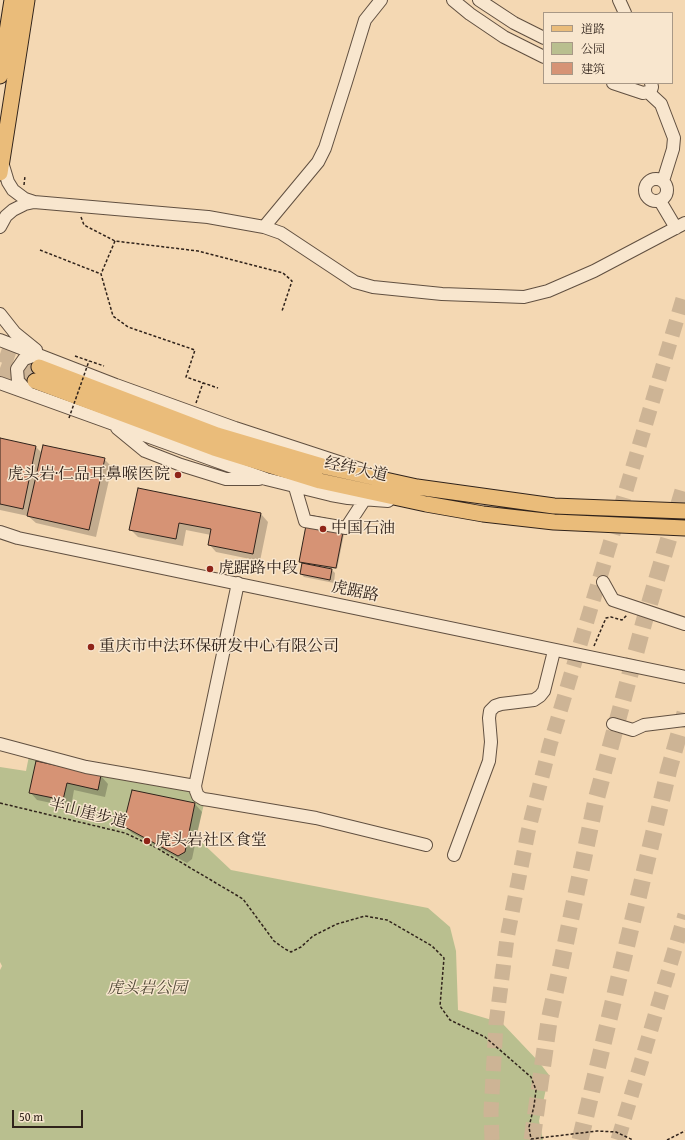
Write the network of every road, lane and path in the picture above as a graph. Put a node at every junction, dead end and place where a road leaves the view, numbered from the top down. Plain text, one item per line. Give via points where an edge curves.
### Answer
1 (12, 0) edge
2 (27, 0) edge
3 (380, 0) edge
4 (453, 0) edge
5 (479, 0) edge
6 (618, 0) edge
7 (624, 12) edge
8 (543, 38) edge
9 (543, 57) edge
10 (0, 76) edge
11 (616, 84) edge
12 (650, 88) edge
13 (1, 167) edge
14 (663, 181) junction
15 (660, 201) junction
16 (34, 202) junction
17 (76, 206) junction
18 (681, 225) edge
19 (0, 227) edge
20 (264, 227) junction
21 (115, 241) junction
22 (40, 250) dead end
23 (101, 274) junction
24 (282, 311) dead end
25 (0, 314) edge
26 (0, 340) edge
27 (75, 356) dead end
28 (89, 361) junction
29 (104, 366) dead end
30 (36, 374) junction
31 (203, 383) junction
32 (2, 384) edge
33 (218, 388) dead end
34 (195, 405) dead end
35 (69, 418) dead end
36 (295, 487) junction
37 (365, 499) junction
38 (426, 504) junction
39 (685, 511) edge
40 (685, 528) edge
41 (0, 532) edge
42 (0, 537) edge
43 (18, 538) junction
44 (603, 582) dead end
45 (238, 583) junction
46 (631, 606) junction
47 (685, 624) edge
48 (554, 651) junction
49 (590, 658) junction
50 (685, 677) edge
51 (685, 720) edge
52 (613, 724) dead end
53 (0, 744) edge
54 (195, 786) junction
55 (0, 803) edge
56 (426, 846) dead end
57 (454, 855) dead end
58 (685, 1131) edge
59 (633, 1140) edge
60 (668, 1140) edge

1 - 10 main road
2 - 13 main road
3 - 20 street via 365,20 325,148 318,162
4 - 9 street via 494,31
5 - 8 street via 514,23
6 - 7 street
11 - 12 street via 643,93
12 - 14 street via 661,104 674,138
13 - 16 street via 13,190
14 - 15 street via 667,187 667,194
14 - 15 street via 652,180 645,188 649,199
15 - 18 street
16 - 17 street
16 - 19 street via 13,210
17 - 20 street via 200,216
17 - 21 path via 84,226
18 - 20 street via 594,270 548,291 524,297 442,294 373,287 355,282 281,233
21 - 23 path
21 - 24 path via 198,252 283,273 292,280
22 - 23 path
23 - 31 path via 113,316 128,327 195,350 186,377
25 - 30 street via 15,333
26 - 30 street
27 - 28 path
28 - 29 path
28 - 35 path, bridge
30 - 32 street
30 - 36 street via 111,424
30 - 38 main road, 经纬大道 via 214,448 320,481
30 - 39 main road, 经纬大道 via 217,436 322,466 416,488 554,506
31 - 33 path
31 - 34 path
36 - 37 street
36 - 37 street via 305,521 346,528
37 - 38 street
38 - 40 main road, 经纬大道 via 554,522
41 - 43 street, 虎踞路
42 - 43 street, 虎踞路
43 - 45 street, 虎踞路
44 - 46 street via 614,600
45 - 48 street, 虎踞路
45 - 54 street
46 - 47 street
46 - 49 path via 622,620 606,618
48 - 49 street, 虎踞路
48 - 57 street via 544,692 540,696 534,700 501,704 490,711 489,761
49 - 50 street, 虎踞路
51 - 52 street via 644,725 633,730
53 - 54 street via 86,767
54 - 56 street via 198,796 203,799 316,818
55 - 59 path, 半山崖步道 via 124,833 155,847 243,899 274,941 291,952 313,936 337,924 365,916 387,920 432,946 444,958 440,1006 450,1020 485,1037 531,1077 536,1090 529,1127 531,1139 597,1131 616,1132
58 - 60 path

